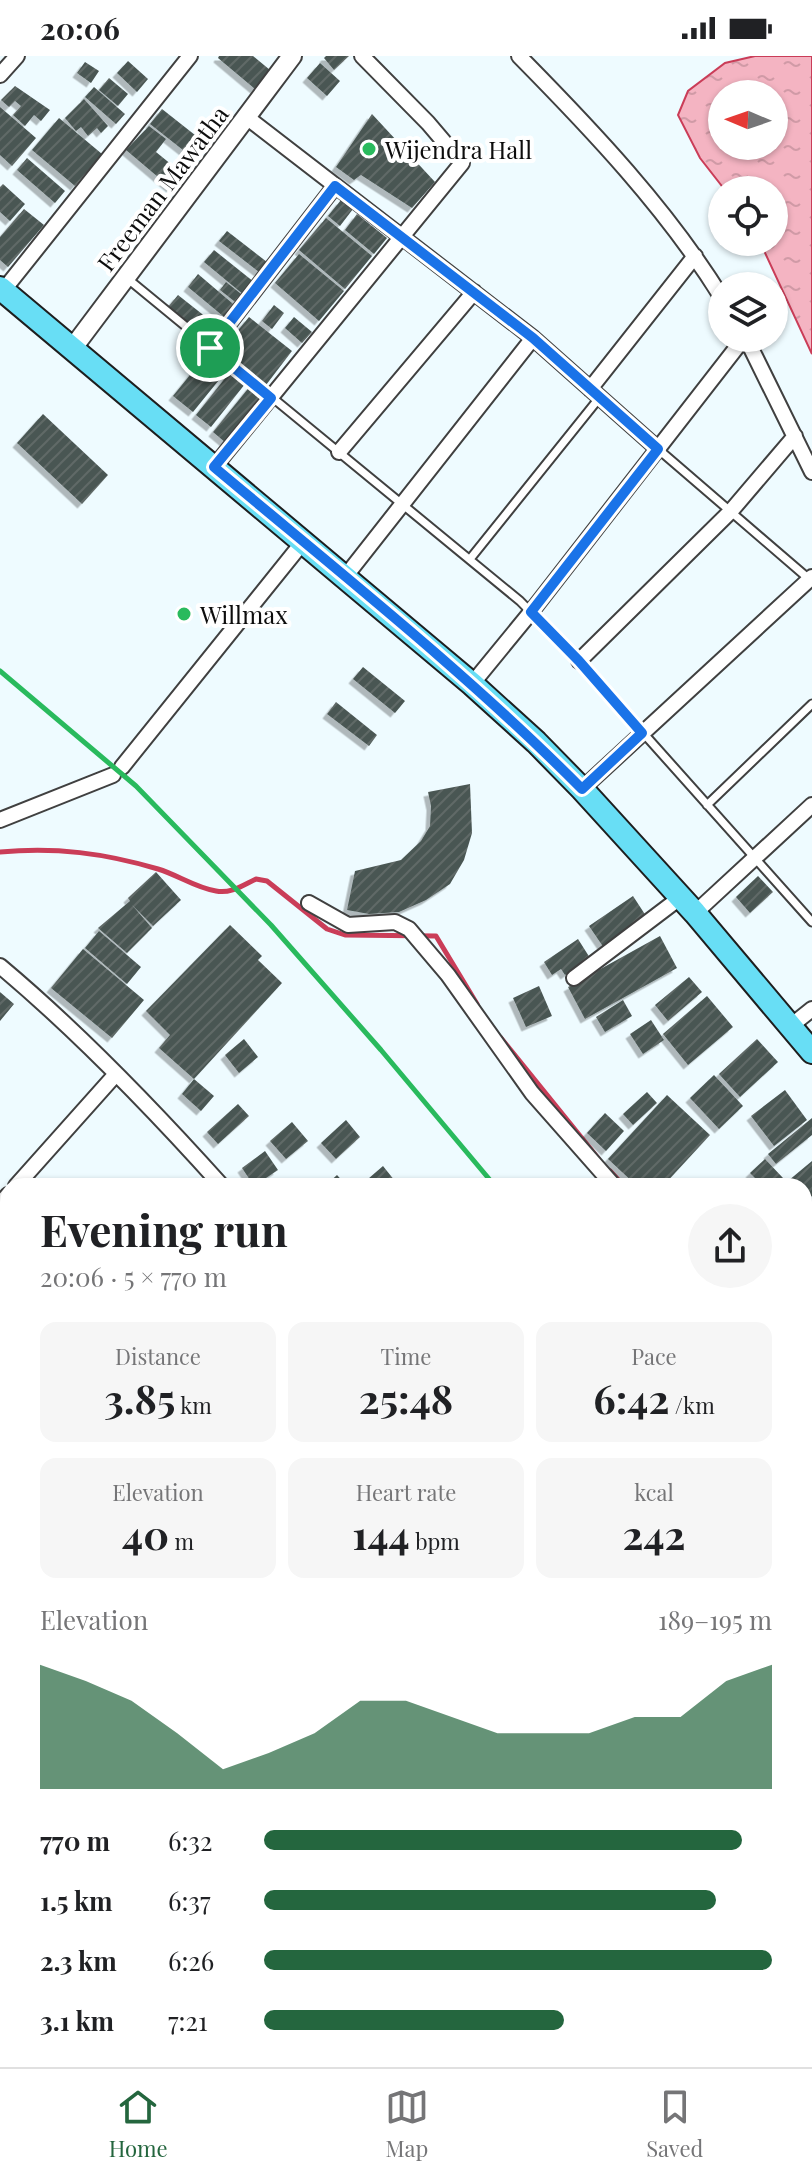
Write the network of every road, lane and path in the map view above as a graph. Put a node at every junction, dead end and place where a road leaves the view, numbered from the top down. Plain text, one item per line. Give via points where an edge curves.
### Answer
1 (190, 56) edge
2 (362, 56) edge
3 (519, 56) edge
4 (285, 58) edge
5 (245, 116) junction
6 (335, 186) junction
7 (401, 237) junction
8 (695, 256) junction
9 (708, 276) edge
10 (126, 277) junction
11 (2, 289) edge
12 (474, 292) junction
13 (533, 338) junction
14 (210, 348) junction
15 (72, 349) junction
16 (734, 352) edge
17 (752, 352) edge
18 (595, 393) junction
19 (271, 398) junction
20 (795, 436) junction
21 (658, 449) junction
22 (339, 452) junction
23 (214, 467) junction
24 (812, 472) edge
25 (402, 504) junction
26 (731, 511) junction
27 (303, 542) junction
28 (470, 559) junction
29 (345, 577) junction
30 (811, 578) edge
31 (531, 612) junction
32 (579, 661) junction
33 (472, 684) junction
34 (812, 704) edge
35 (642, 733) junction
36 (582, 789) junction
37 (707, 805) junction
38 (812, 805) edge
39 (0, 820) edge
40 (754, 858) junction
41 (309, 903) dead end
42 (688, 905) junction
43 (810, 916) edge
44 (0, 966) edge
45 (574, 978) dead end
46 (812, 1009) edge
47 (792, 1025) junction
48 (812, 1052) edge
49 (116, 1074) junction
50 (23, 1178) edge
51 (214, 1178) edge
52 (607, 1178) edge

1 - 11 street
2 - 7 street via 462,163
3 - 8 street via 574,112
4 - 5 street, Freeman Mawatha
5 - 6 street
5 - 10 street, Freeman Mawatha
6 - 7 street
6 - 14 street
7 - 12 street
7 - 19 street
8 - 9 street
8 - 18 street
10 - 14 lane
10 - 15 street, Freeman Mawatha
11 - 15 main road
12 - 13 street
12 - 22 street
13 - 18 street
13 - 25 street
14 - 19 lane
15 - 23 main road
16 - 21 street
17 - 20 street
18 - 21 street
18 - 28 lane
19 - 22 lane
19 - 23 street
20 - 24 street
20 - 26 street
21 - 26 lane
21 - 31 street
22 - 25 lane
23 - 27 main road
25 - 28 lane
25 - 29 street
26 - 30 lane
26 - 32 street
27 - 29 main road
27 - 39 street via 118,771
28 - 31 lane
29 - 33 main road
30 - 35 street
31 - 32 lane
31 - 33 street
32 - 35 lane
33 - 36 main road
34 - 37 lane
35 - 36 street
35 - 37 lane
36 - 42 main road
37 - 40 lane
38 - 40 street
40 - 42 street
40 - 43 lane
41 - 52 street via 348,925 395,922 409,929 532,1093
42 - 45 street
42 - 47 main road
44 - 49 street
46 - 47 street
47 - 48 main road
49 - 50 street
49 - 51 street

